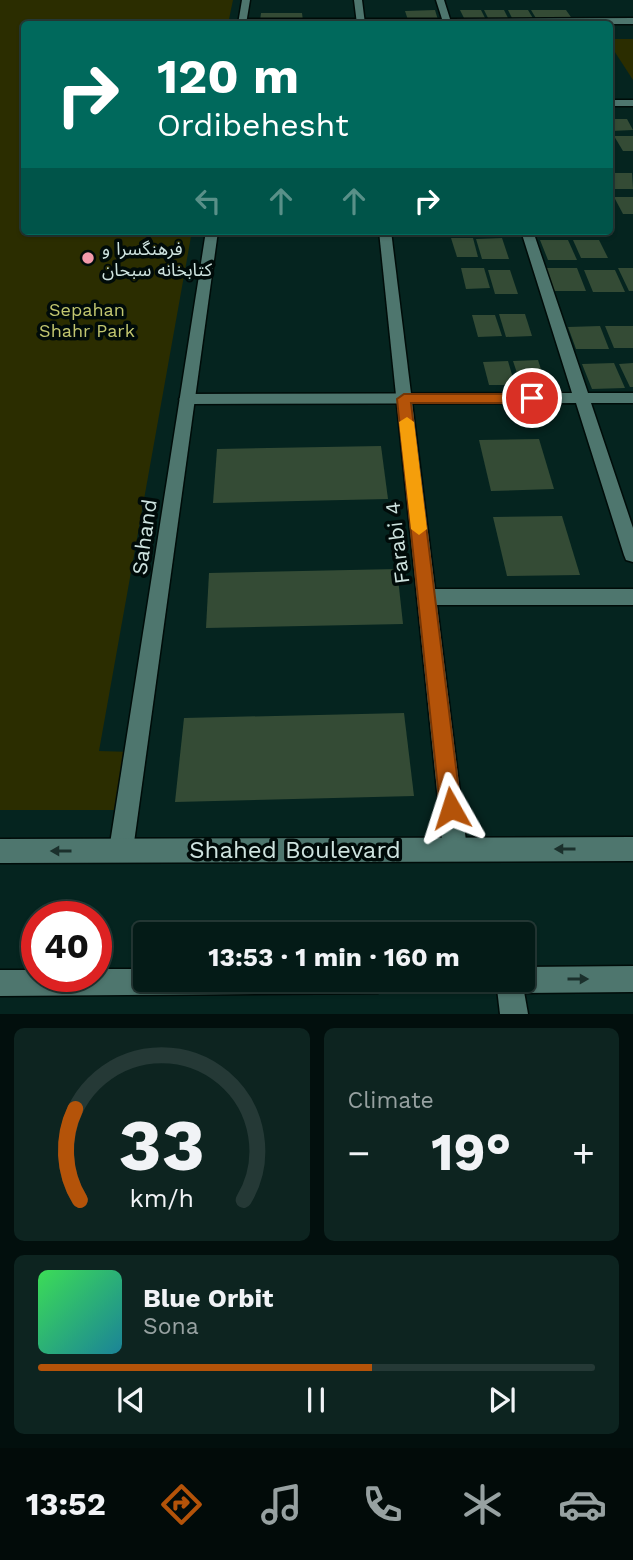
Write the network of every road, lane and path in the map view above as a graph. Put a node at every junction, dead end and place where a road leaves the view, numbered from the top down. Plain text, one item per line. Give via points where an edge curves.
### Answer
1 (246, 0) edge
2 (358, 0) edge
3 (440, 0) edge
4 (243, 21) edge
5 (361, 21) edge
6 (447, 21) joint
7 (633, 21) edge
8 (613, 103) edge
9 (633, 103) edge
10 (211, 235) edge
11 (385, 235) edge
12 (528, 235) edge
13 (582, 398) junction
14 (633, 398) edge
15 (187, 399) junction
16 (404, 399) junction
17 (633, 555) edge
18 (427, 597) junction
19 (633, 597) edge
20 (455, 849) junction
21 (633, 849) edge
22 (121, 850) junction
23 (0, 851) edge
24 (633, 979) edge
25 (535, 980) edge
26 (133, 982) edge
27 (0, 983) edge
28 (511, 992) edge
29 (514, 1014) edge

1 - 4 street
2 - 5 street
3 - 6 street
6 - 7 street
8 - 9 street
10 - 15 street, Sahand
11 - 16 street, Farabi 4
12 - 13 street
13 - 14 street
13 - 16 street
13 - 17 street
15 - 16 street
15 - 22 street, Sahand
16 - 18 street, Farabi 4
18 - 19 street
18 - 20 street, Farabi 4
21 -> 20 street, Shahed Boulevard
20 - 22 street, Shahed Boulevard
22 -> 23 street, Shahed Boulevard
25 -> 24 street
26 - 27 street
28 - 29 street

